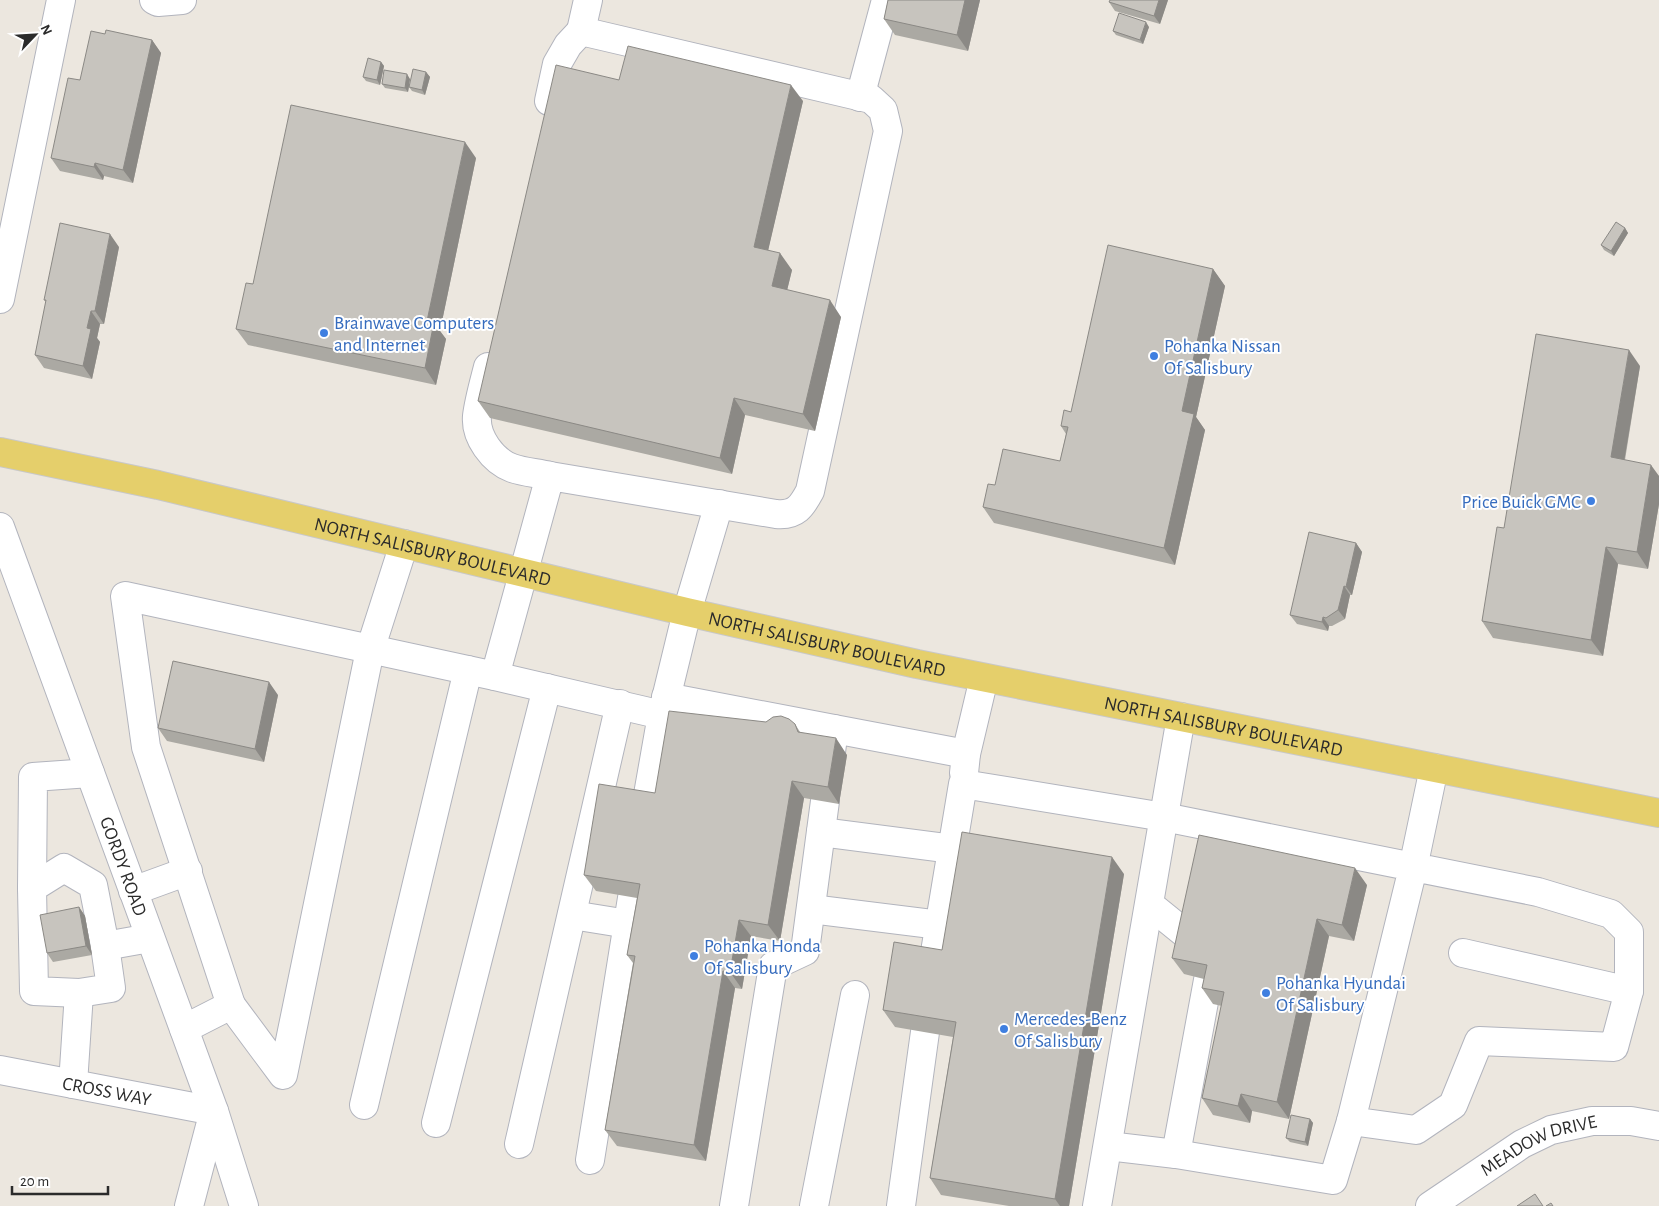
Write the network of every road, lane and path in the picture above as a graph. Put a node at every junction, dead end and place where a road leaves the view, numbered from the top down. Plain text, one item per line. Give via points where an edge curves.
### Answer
1 (61, 0) edge
2 (154, 0) edge
3 (182, 0) edge
4 (588, 0) edge
5 (886, 0) edge
6 (581, 31) junction
7 (860, 97) junction
8 (544, 121) edge
9 (0, 299) edge
10 (494, 341) edge
11 (0, 452) edge
12 (550, 476) junction
13 (719, 504) junction
14 (0, 528) edge
15 (404, 544) junction
16 (523, 572) junction
17 (687, 612) junction
18 (370, 650) junction
19 (468, 670) junction
20 (496, 676) junction
21 (984, 678) junction
22 (547, 688) junction
23 (620, 704) junction
24 (664, 706) junction
25 (1181, 717) junction
26 (966, 754) junction
27 (1434, 768) junction
28 (90, 773) junction
29 (963, 784) junction
30 (825, 801) edge
31 (646, 806) edge
32 (1659, 813) edge
33 (1164, 817) junction
34 (821, 832) junction
35 (953, 849) junction
36 (1414, 868) junction
37 (188, 871) junction
38 (32, 888) junction
39 (133, 891) junction
40 (632, 898) edge
41 (1150, 905) junction
42 (811, 909) junction
43 (572, 915) junction
44 (628, 924) junction
45 (940, 925) junction
46 (150, 938) junction
47 (1192, 939) edge
48 (105, 946) junction
49 (1463, 953) dead end
50 (933, 964) edge
51 (1208, 980) edge
52 (1629, 991) junction
53 (78, 993) junction
54 (855, 994) dead end
55 (231, 1005) junction
56 (184, 1029) junction
57 (925, 1032) edge
58 (0, 1070) edge
59 (73, 1084) junction
60 (364, 1105) dead end
61 (214, 1111) junction
62 (1351, 1121) junction
63 (436, 1123) dead end
64 (1659, 1126) edge
65 (519, 1144) dead end
66 (1108, 1146) junction
67 (1176, 1154) junction
68 (590, 1160) dead end
69 (189, 1206) edge
70 (244, 1206) edge
71 (734, 1206) edge
72 (814, 1206) edge
73 (901, 1206) edge
74 (1097, 1206) edge
75 (1430, 1206) edge

1 - 9 street
2 - 3 street
4 - 6 street
5 - 7 street
6 - 7 street
6 - 8 street via 557,64
7 - 13 street via 871,99 884,110 888,131 810,491 802,506 786,515
10 - 12 street via 477,417 482,439 490,451 511,467
11 - 15 main road, NORTH SALISBURY BOULEVARD via 167,486
12 - 13 street
12 - 16 street
13 - 17 street
14 - 28 street, GORDY ROAD
15 - 16 main road, NORTH SALISBURY BOULEVARD
15 - 18 street
16 - 17 main road, NORTH SALISBURY BOULEVARD
16 - 20 street
17 - 21 main road, NORTH SALISBURY BOULEVARD
17 - 24 street
18 - 19 street
18 - 37 street via 126,596 146,746
18 - 55 street via 283,1076
19 - 20 street
19 - 60 street
20 - 22 street
21 - 25 main road, NORTH SALISBURY BOULEVARD
21 - 26 street
22 - 23 street
22 - 63 street
23 - 24 street
23 - 43 street
24 - 26 street via 832,740
24 - 31 street
25 - 27 main road, NORTH SALISBURY BOULEVARD
25 - 33 street
26 - 29 street
27 - 32 main road, NORTH SALISBURY BOULEVARD
27 - 36 street
28 - 38 street via 33,777
28 - 39 street, GORDY ROAD
29 - 33 street
29 - 35 street
30 - 34 street
33 - 36 street
33 - 41 street
34 - 35 street
34 - 42 street
35 - 45 street
36 - 52 street via 1538,892 1611,914 1630,932
36 - 62 street
37 - 39 street
37 - 55 street
38 - 48 street via 64,868 93,885
38 - 53 street via 34,991
39 - 46 street, GORDY ROAD
40 - 44 street
41 - 47 street
41 - 66 street
42 - 45 street
42 - 71 street via 806,951 773,966
43 - 44 street
43 - 65 street
44 - 68 street
45 - 50 street
46 - 48 street
46 - 56 street, GORDY ROAD
48 - 53 street via 111,988
49 - 52 street
51 - 67 street
52 - 62 street via 1614,1047 1479,1040 1453,1105 1416,1130
53 - 59 street
54 - 72 street
55 - 56 street
56 - 61 street, GORDY ROAD
57 - 73 street
58 - 59 street, CROSS WAY
59 - 61 street, CROSS WAY
61 - 69 street
61 - 70 street, GORDY ROAD
62 - 67 street via 1333,1180
64 - 75 street, MEADOW DRIVE via 1631,1121 1592,1121 1551,1130 1522,1144
66 - 67 street
66 - 74 street

